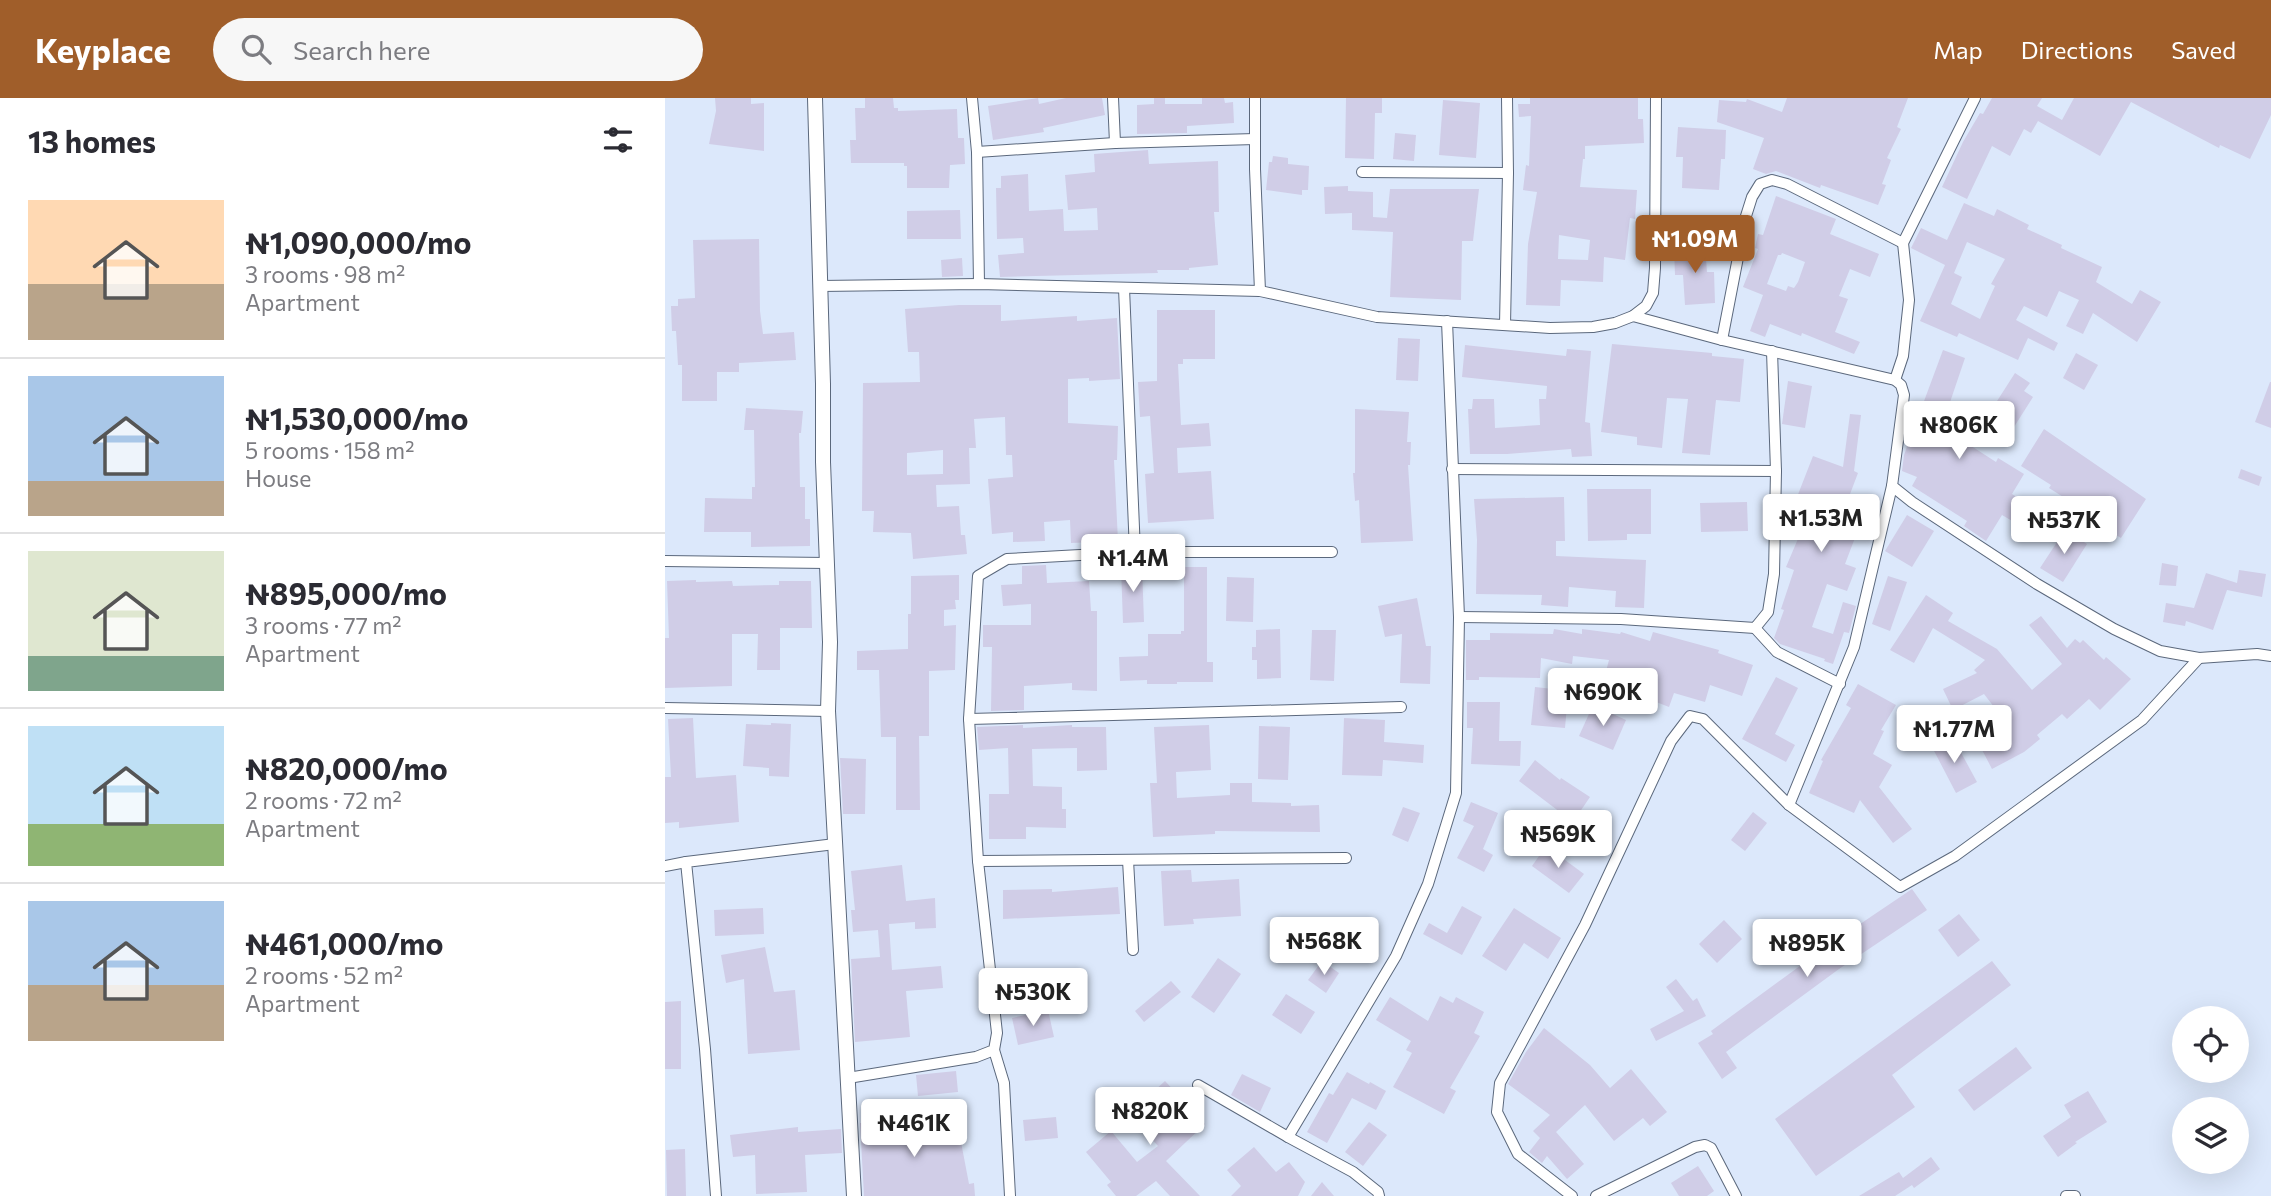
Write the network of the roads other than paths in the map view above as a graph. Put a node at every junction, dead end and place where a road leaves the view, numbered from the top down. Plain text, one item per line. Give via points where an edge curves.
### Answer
1 (815, 98) edge
2 (972, 98) edge
3 (1113, 98) edge
4 (1255, 98) edge
5 (1507, 98) edge
6 (1656, 98) edge
7 (1975, 98) edge
8 (1255, 139) junction
9 (1115, 144) junction
10 (977, 152) junction
11 (1362, 172) dead end
12 (1508, 173) junction
13 (1903, 243) junction
14 (979, 284) junction
15 (820, 286) junction
16 (1124, 288) junction
17 (1260, 291) junction
18 (1633, 316) junction
19 (1447, 321) junction
20 (1505, 326) junction
21 (1722, 340) junction
22 (1772, 351) junction
23 (1895, 380) junction
24 (1452, 469) junction
25 (1776, 471) junction
26 (1892, 486) junction
27 (1135, 552) junction
28 (1332, 552) dead end
29 (665, 562) edge
30 (827, 563) junction
31 (1459, 617) junction
32 (1755, 628) junction
33 (2271, 656) edge
34 (2199, 658) junction
35 (1840, 684) junction
36 (1401, 707) dead end
37 (665, 708) edge
38 (828, 711) junction
39 (969, 719) junction
40 (1789, 805) junction
41 (835, 844) junction
42 (1346, 858) dead end
43 (1128, 860) junction
44 (978, 861) junction
45 (686, 862) junction
46 (665, 866) edge
47 (1133, 950) dead end
48 (994, 1050) junction
49 (848, 1078) junction
50 (1198, 1085) dead end
51 (1287, 1137) junction
52 (716, 1196) edge
53 (854, 1196) edge
54 (1010, 1196) edge
55 (1379, 1196) edge
56 (1572, 1196) edge
57 (1596, 1196) edge
58 (1736, 1196) edge
59 (2066, 1196) edge
60 (2075, 1196) edge

1 - 15 street
2 - 10 street
3 - 9 street
4 - 8 street
5 - 12 street
6 - 18 street via 1653,293
7 - 13 street
8 - 9 street
8 - 17 street
9 - 10 street
10 - 14 street
11 - 12 street
12 - 20 street
13 - 21 street via 1787,184 1772,180 1760,184 1746,216
13 - 23 street via 1909,300 1903,356
14 - 15 street
14 - 16 street
15 - 30 street
16 - 17 street
16 - 27 street
17 - 19 street via 1377,317
18 - 20 street via 1593,327
18 - 21 street
19 - 20 street
19 - 24 street
21 - 22 street
22 - 23 street
22 - 25 street
23 - 26 street via 1904,395
24 - 25 street
24 - 31 street
25 - 32 street via 1774,574 1768,612
26 - 34 street via 2037,584 2114,629 2160,651
26 - 35 street via 1854,647
27 - 28 street
27 - 39 street via 1007,559 978,576
29 - 30 street
30 - 38 street
31 - 32 street via 1621,619
31 - 51 street via 1456,793 1445,834 1397,956
32 - 35 street via 1777,652
33 - 34 street
34 - 40 street via 2142,720 1955,856 1900,887
35 - 40 street
36 - 39 street
37 - 38 street
38 - 41 street
39 - 44 street
40 - 56 street via 1703,719 1690,716 1671,741 1585,925 1500,1083 1497,1112 1518,1154
41 - 45 street
41 - 49 street
42 - 43 street
43 - 44 street
43 - 47 street
44 - 48 street via 997,1034
45 - 46 street
45 - 52 street
48 - 49 street
48 - 54 street via 1004,1083
49 - 53 street
50 - 51 street
51 - 55 street via 1353,1172
57 - 58 street via 1705,1145 1711,1148
59 - 60 street

